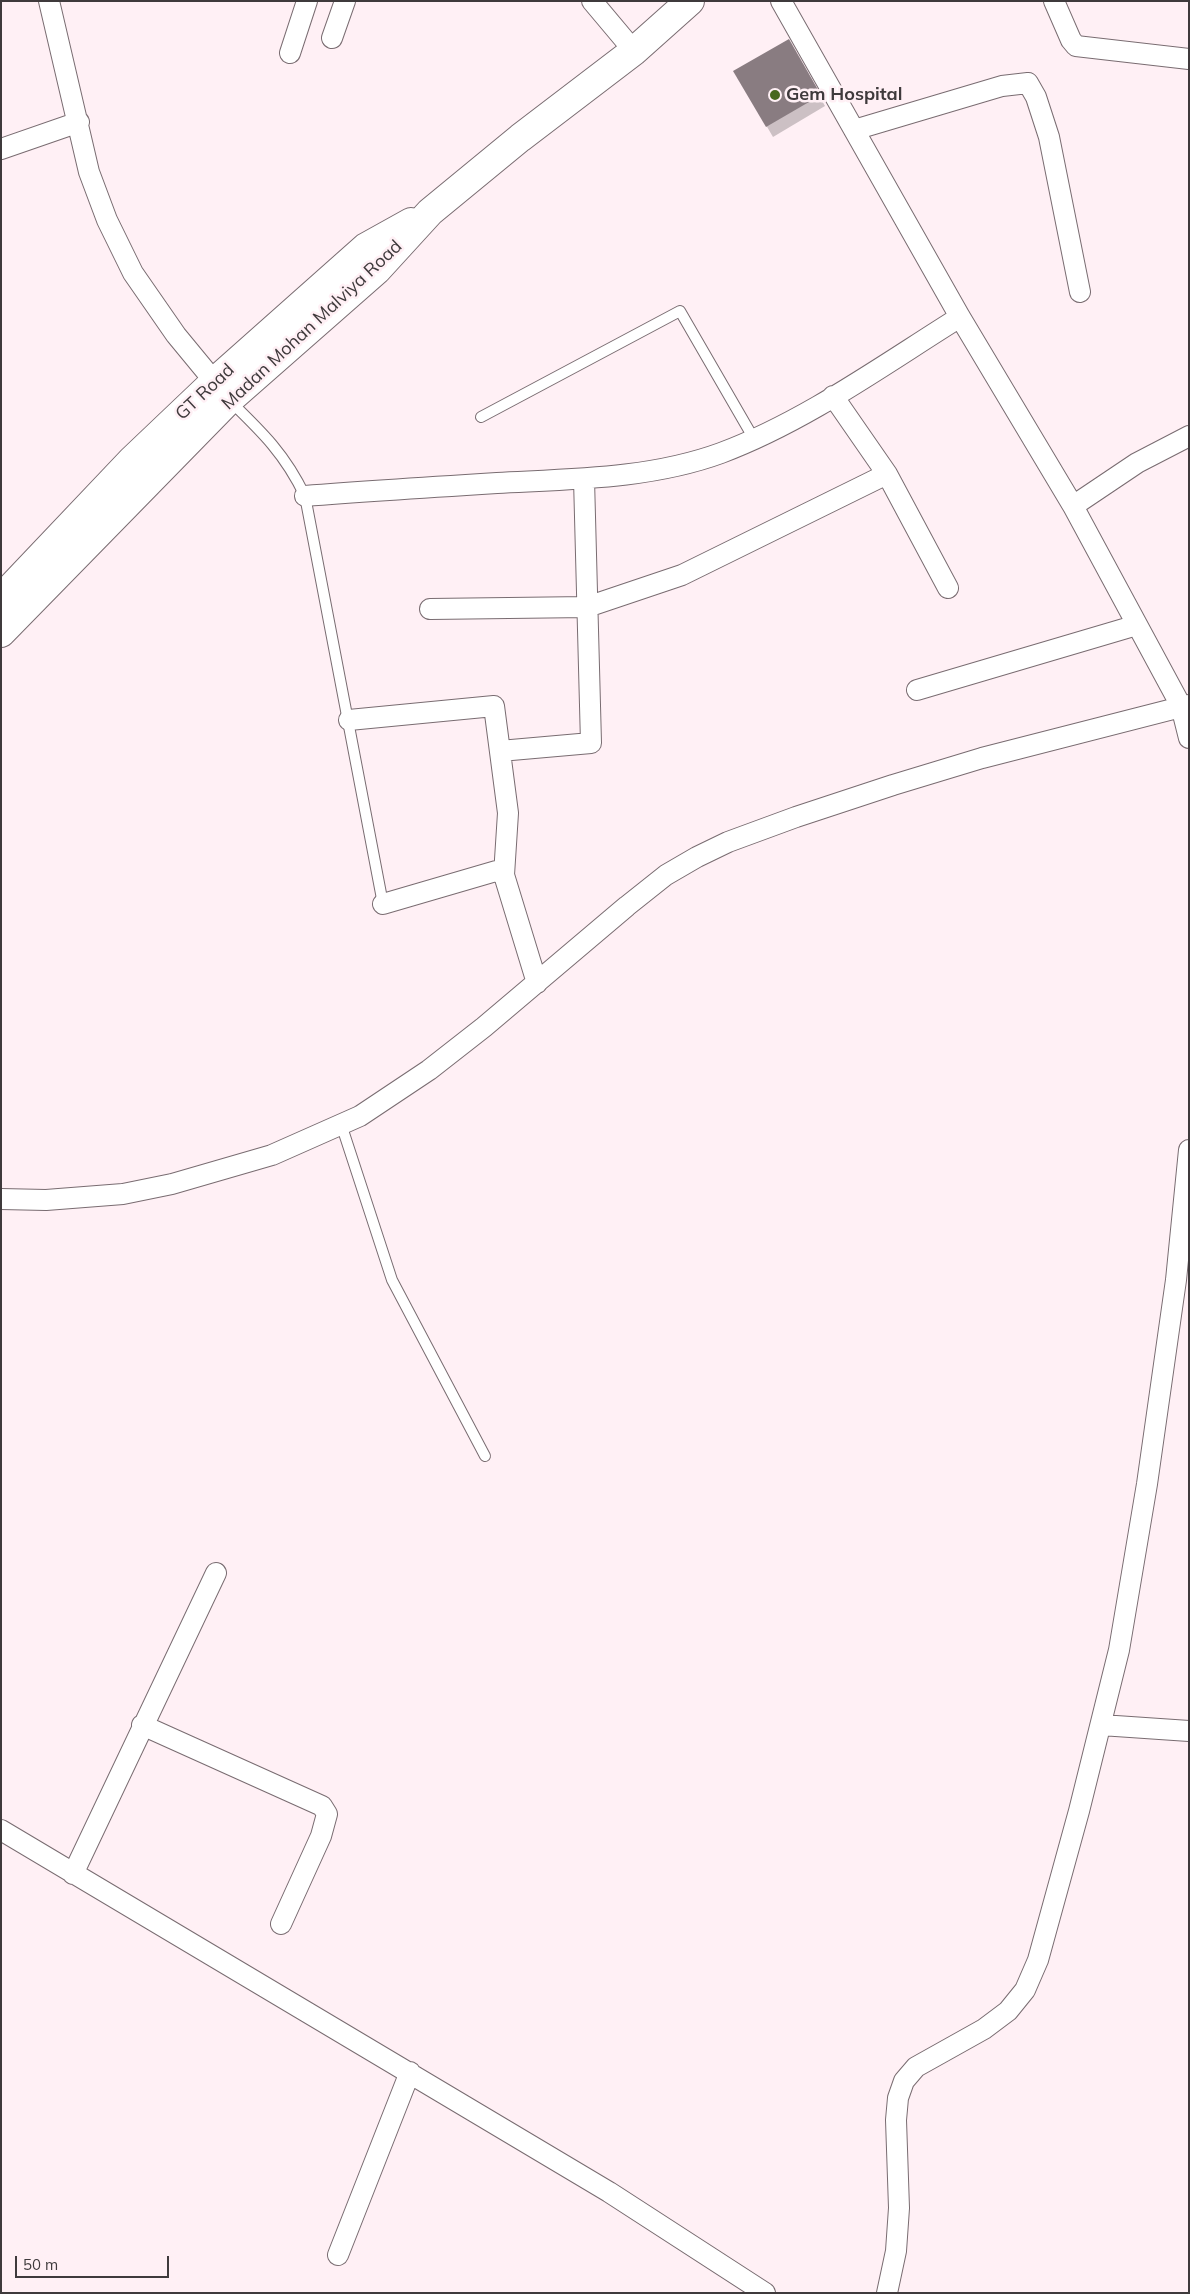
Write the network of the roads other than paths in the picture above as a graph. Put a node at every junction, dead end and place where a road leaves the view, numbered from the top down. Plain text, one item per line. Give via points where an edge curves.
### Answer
1 (49, 1) edge
2 (307, 1) edge
3 (345, 1) edge
4 (592, 1) edge
5 (690, 1) edge
6 (781, 1) edge
7 (1056, 2) edge
8 (332, 38) dead end
9 (634, 51) junction
10 (290, 53) dead end
11 (1189, 60) edge
12 (79, 122) junction
13 (854, 130) junction
14 (1, 149) edge
15 (1080, 292) dead end
16 (960, 317) junction
17 (222, 391) junction
18 (833, 396) junction
19 (481, 417) dead end
20 (1189, 436) edge
21 (754, 439) junction
22 (886, 474) junction
23 (584, 479) junction
24 (305, 496) junction
25 (1073, 506) junction
26 (948, 588) dead end
27 (1, 598) edge
28 (588, 607) junction
29 (430, 609) dead end
30 (1137, 625) junction
31 (1, 633) edge
32 (917, 690) dead end
33 (1185, 706) edge
34 (349, 720) junction
35 (1189, 738) edge
36 (500, 750) junction
37 (504, 875) junction
38 (383, 904) joint
39 (536, 983) junction
40 (341, 1124) junction
41 (1189, 1150) edge
42 (1, 1199) edge
43 (1182, 1280) edge
44 (485, 1456) dead end
45 (216, 1573) dead end
46 (142, 1725) junction
47 (1101, 1725) junction
48 (1189, 1731) edge
49 (1, 1830) edge
50 (73, 1874) junction
51 (281, 1924) dead end
52 (410, 2072) junction
53 (338, 2255) dead end
54 (765, 2293) edge
55 (886, 2293) edge

1 - 12 street
2 - 10 street
3 - 8 street
4 - 9 street
5 - 9 highway, Madan Mohan Malviya Road
6 - 13 street
7 - 11 street via 1076,46
9 - 17 highway, Madan Mohan Malviya Road via 430,212 377,270
12 - 14 street
12 - 17 street via 89,172 107,220 133,273 176,335
13 - 15 street via 1002,86 1028,83 1049,137
13 - 16 street
16 - 18 street
16 - 25 street
17 - 24 lane via 273,444 293,471
17 - 27 highway, GT Road via 132,460
17 - 31 highway, Madan Mohan Malviya Road
18 - 21 street
18 - 22 street
19 - 21 lane via 680,312
20 - 25 street via 1137,463
21 - 23 street via 688,462
22 - 26 street
22 - 28 street via 682,575
23 - 24 street
23 - 28 street
24 - 34 lane
25 - 30 street
28 - 29 street
28 - 36 street via 590,743
30 - 32 street
30 - 33 street
33 - 35 street
33 - 39 street via 973,760 728,842 666,875
34 - 36 street via 494,706
34 - 38 lane
36 - 37 street via 508,813
37 - 38 street via 496,872
37 - 39 street
39 - 40 street via 430,1070 383,1102
40 - 42 street via 272,1155 172,1184 83,1199
40 - 44 lane via 392,1280
41 - 43 street
43 - 47 street via 1119,1650
45 - 46 street
46 - 50 street
46 - 51 street via 322,1806 327,1814 323,1829
47 - 48 street
47 - 55 street via 1038,1960 1025,1990 1008,2011 984,2029 916,2067 904,2082 898,2098 896,2120 899,2208 896,2251
49 - 50 street
50 - 52 street
52 - 53 street
52 - 54 street via 609,2192

